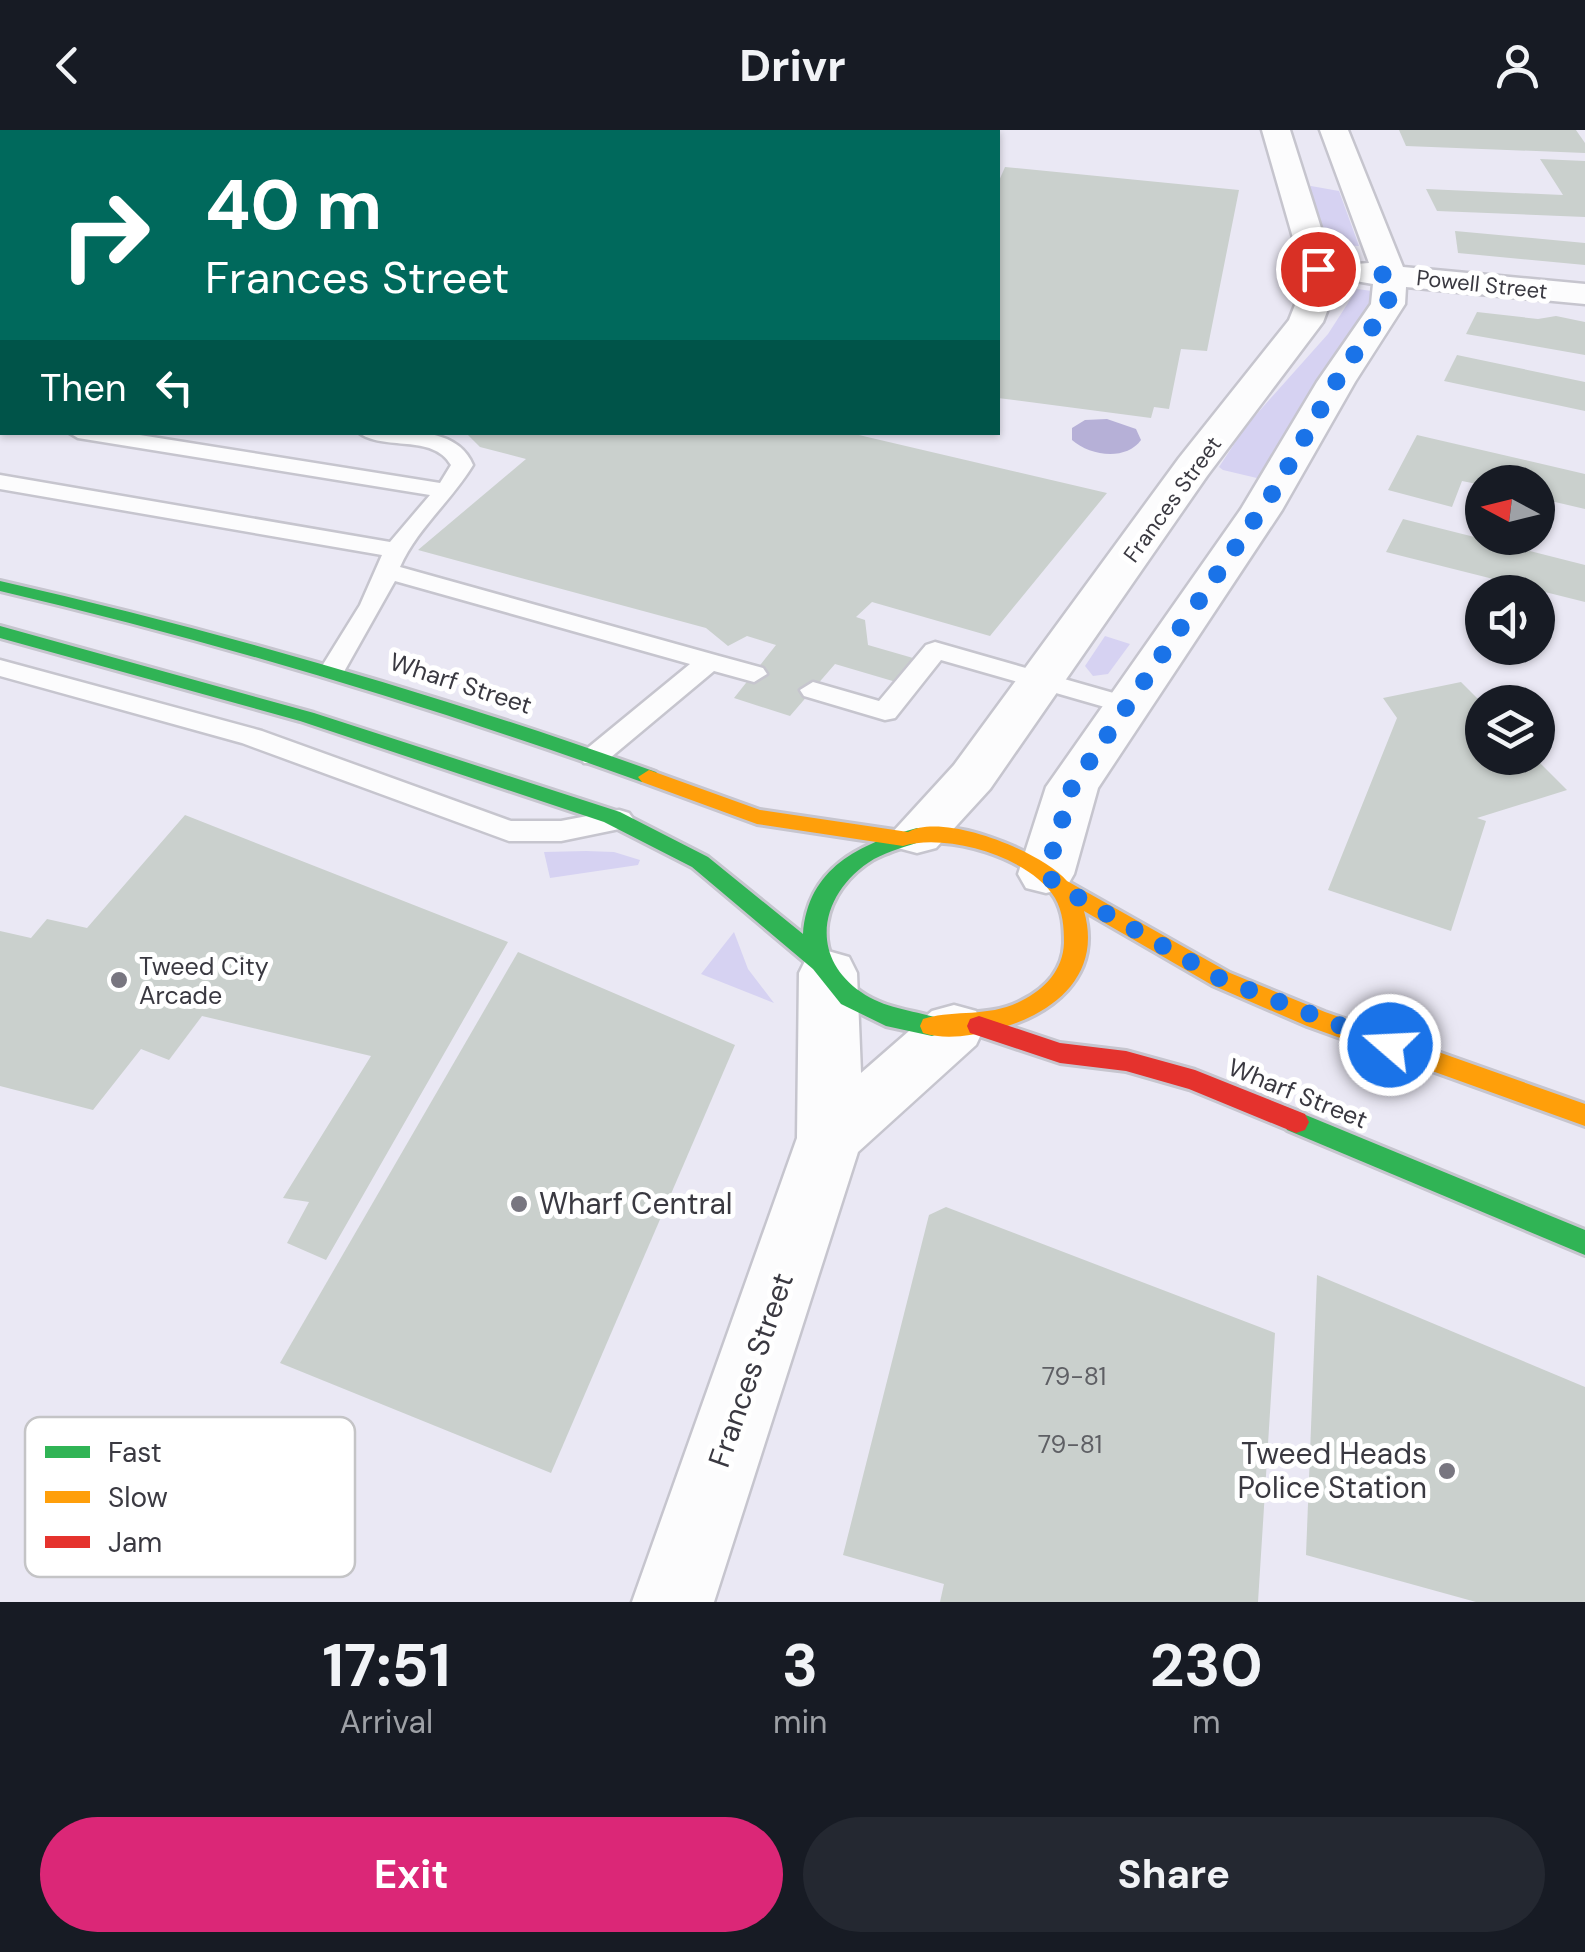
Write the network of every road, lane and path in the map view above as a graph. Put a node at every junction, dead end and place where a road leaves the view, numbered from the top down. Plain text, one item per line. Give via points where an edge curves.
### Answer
1 (1276, 130) edge
2 (1334, 130) edge
3 (1318, 269) junction
4 (1390, 275) junction
5 (1585, 294) edge
6 (97, 435) edge
7 (383, 435) edge
8 (0, 482) edge
9 (446, 491) junction
10 (392, 561) junction
11 (0, 586) edge
12 (0, 632) edge
13 (710, 661) junction
14 (0, 668) edge
15 (332, 671) junction
16 (754, 674) dead end
17 (1040, 681) junction
18 (813, 690) dead end
19 (1129, 706) junction
20 (594, 757) junction
21 (619, 820) junction
22 (910, 836) junction
23 (1052, 880) junction
24 (826, 969) junction
25 (966, 1028) junction
26 (1585, 1114) edge
27 (830, 1138) junction
28 (1585, 1243) edge
29 (673, 1602) edge

1 - 3 street, Frances Street
2 - 4 street
3 - 4 street, Powell Street
3 - 17 street, Frances Street via 1320,285 1306,322
4 - 5 street, Powell Street
4 - 19 street via 1388,304
6 - 9 lane
7 - 9 lane via 458,455 462,465
8 - 10 lane
9 - 10 lane
10 - 13 lane
10 - 15 lane
11 - 15 main road, Wharf Street
12 - 21 main road via 353,728
13 - 16 lane
13 - 20 lane
14 - 21 lane via 252,738 509,832
15 - 20 main road, Wharf Street
17 - 18 lane via 935,650 885,712
17 - 19 lane
17 - 22 street, Frances Street via 972,776
19 - 23 street via 1072,787
20 - 22 main road, Wharf Street via 757,818
21 - 24 main road via 679,848 739,889
22 - 23 main road via 988,842
22 - 24 main road via 865,850 835,871 816,900 811,932
23 - 25 main road via 1074,913 1078,942 1069,971 1049,997 1018,1016
23 - 26 main road via 1221,979
24 - 25 main road via 850,996 881,1013
24 - 27 street, Frances Street
25 - 27 street, Frances Street
25 - 28 main road, Wharf Street via 1194,1080
27 - 29 street, Frances Street

